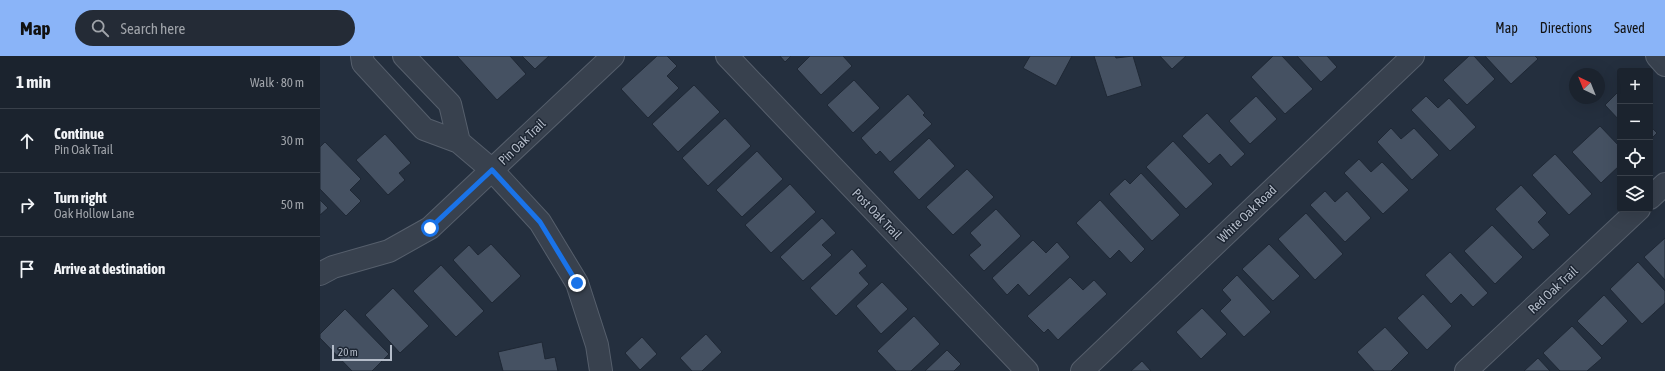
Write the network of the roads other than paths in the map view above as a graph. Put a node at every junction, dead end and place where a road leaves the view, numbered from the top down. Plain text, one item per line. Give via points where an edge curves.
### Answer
1 (362, 56) edge
2 (404, 56) edge
3 (613, 56) edge
4 (727, 56) edge
5 (1413, 56) edge
6 (1657, 56) edge
7 (1665, 64) edge
8 (459, 142) junction
9 (492, 170) junction
10 (1665, 184) edge
11 (1653, 195) edge
12 (1636, 212) edge
13 (320, 274) edge
14 (601, 371) edge
15 (1027, 371) edge
16 (1082, 371) edge
17 (1466, 371) edge

1 - 8 street via 363,63 424,129
2 - 8 street via 450,104
3 - 9 street, Pin Oak Trail
4 - 15 street, Post Oak Trail
5 - 16 street, White Oak Road
6 - 7 street
8 - 9 street
9 - 13 street, Pin Oak Trail via 430,228 388,251 333,267
9 - 14 street via 540,222 577,283 597,345
10 - 11 street
12 - 17 street, Red Oak Trail

